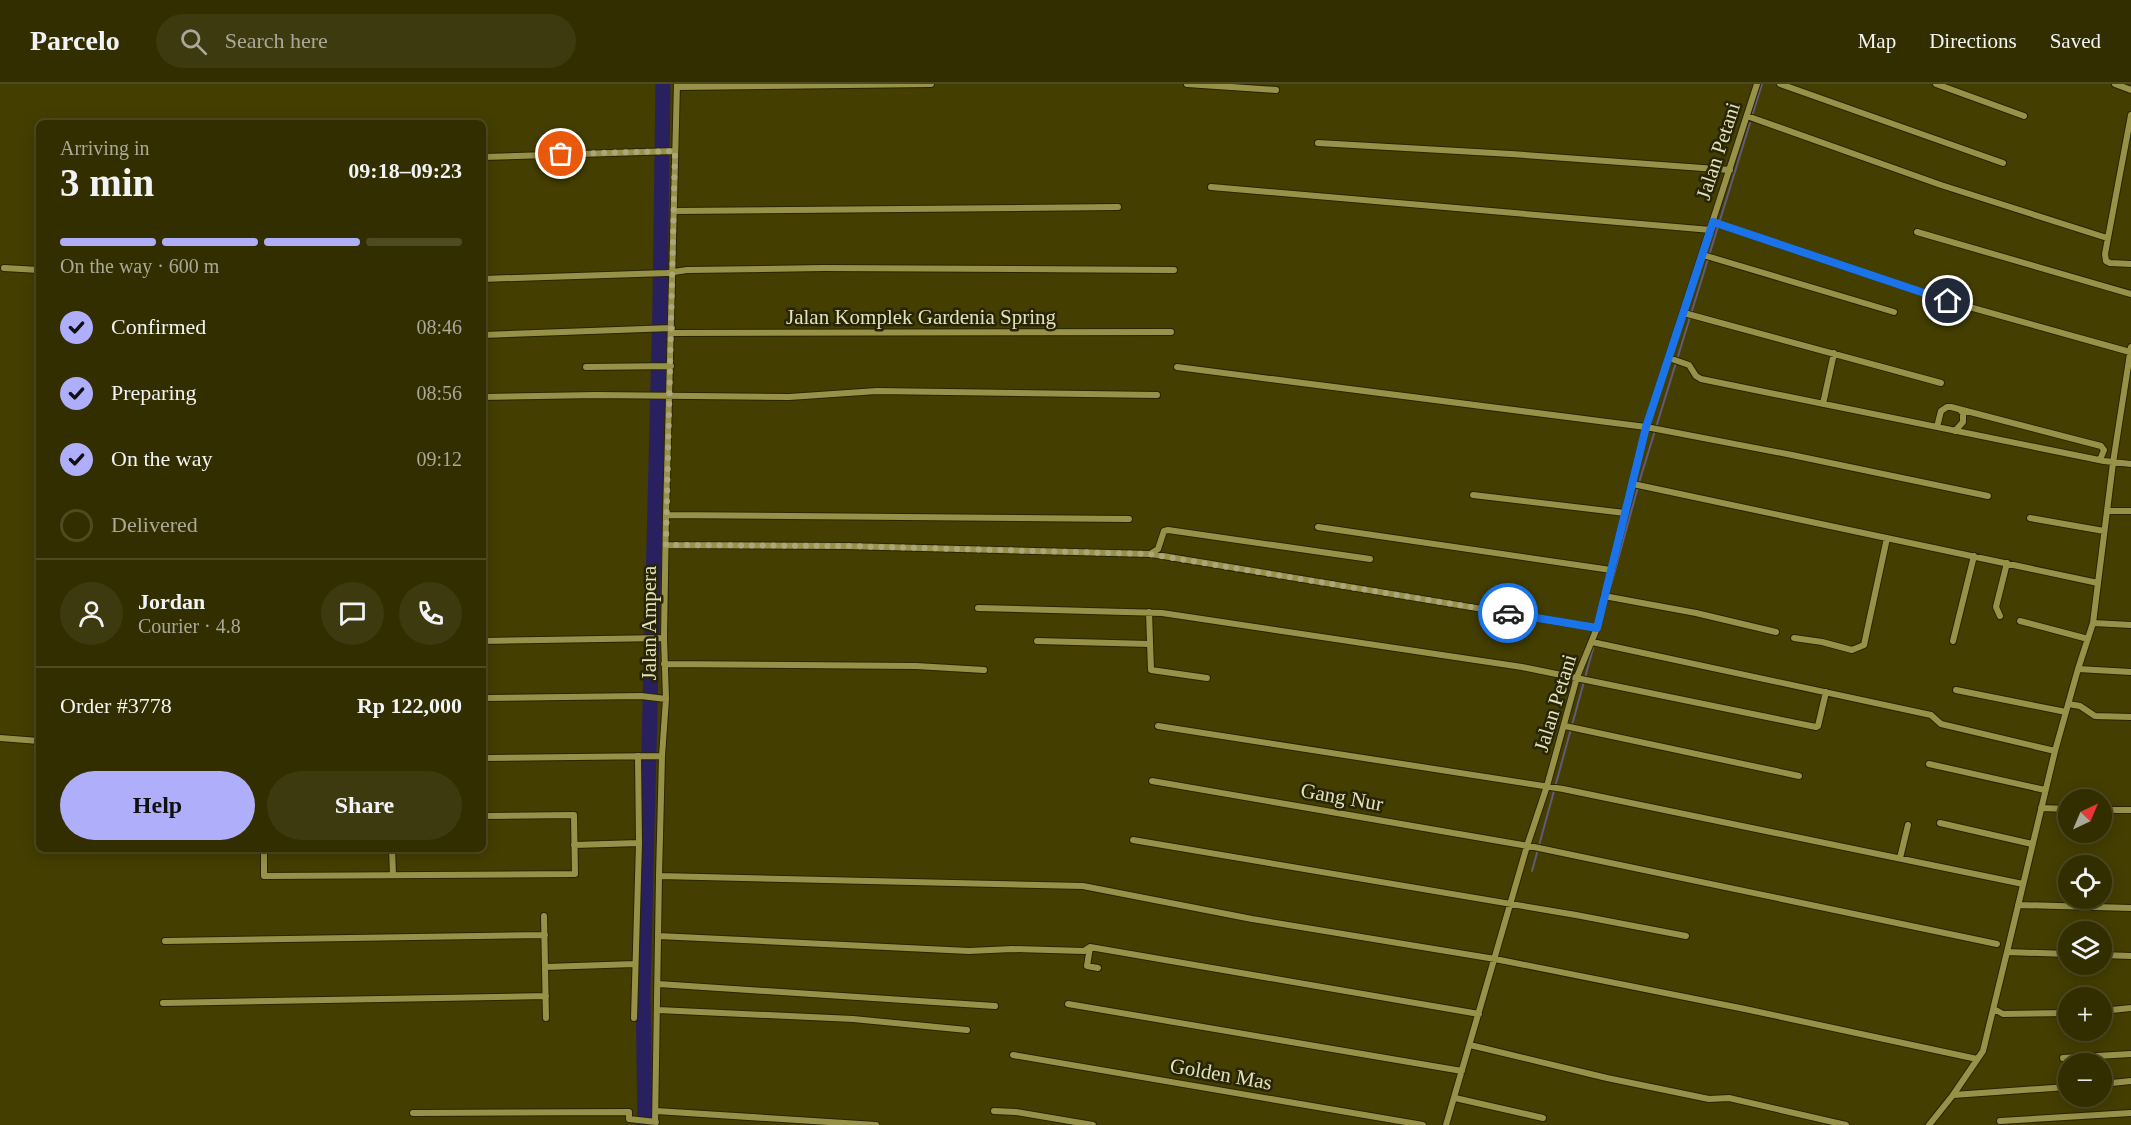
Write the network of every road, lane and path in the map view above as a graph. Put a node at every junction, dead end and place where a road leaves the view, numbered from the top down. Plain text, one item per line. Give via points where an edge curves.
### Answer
1 (931, 84) edge
2 (1187, 84) edge
3 (1757, 84) edge
4 (1780, 84) edge
5 (1936, 84) edge
6 (2115, 84) edge
7 (677, 86) edge
8 (1276, 90) dead end
9 (2131, 90) edge
10 (2131, 115) edge
11 (1747, 116) junction
12 (2024, 116) dead end
13 (1318, 143) dead end
14 (672, 151) junction
15 (2123, 153) junction
16 (2131, 153) edge
17 (486, 157) edge
18 (2003, 163) dead end
19 (1730, 170) junction
20 (1211, 187) dead end
21 (1118, 207) dead end
22 (674, 211) junction
23 (1717, 224) junction
24 (1710, 230) junction
25 (1917, 232) dead end
26 (2108, 238) junction
27 (1708, 257) junction
28 (2131, 264) edge
29 (4, 268) dead end
30 (36, 270) edge
31 (1174, 270) dead end
32 (670, 273) junction
33 (486, 279) edge
34 (2131, 294) edge
35 (1894, 312) dead end
36 (1686, 313) junction
37 (671, 330) junction
38 (1171, 332) dead end
39 (486, 335) edge
40 (2131, 347) edge
41 (1834, 352) junction
42 (2130, 352) edge
43 (1671, 359) junction
44 (668, 366) junction
45 (1177, 366) dead end
46 (586, 367) dead end
47 (1941, 383) dead end
48 (1157, 395) dead end
49 (667, 396) junction
50 (486, 397) edge
51 (1823, 404) junction
52 (1960, 410) junction
53 (1937, 427) junction
54 (1648, 428) junction
55 (1955, 431) junction
56 (2100, 460) junction
57 (2113, 463) junction
58 (2131, 464) edge
59 (1635, 485) junction
60 (1473, 495) dead end
61 (1988, 496) dead end
62 (2107, 511) junction
63 (2131, 511) edge
64 (1625, 513) junction
65 (666, 515) junction
66 (2030, 518) dead end
67 (1130, 519) dead end
68 (1318, 527) dead end
69 (2104, 531) junction
70 (1887, 538) junction
71 (666, 545) junction
72 (1149, 554) junction
73 (1974, 556) junction
74 (1370, 559) dead end
75 (2007, 563) junction
76 (1611, 570) junction
77 (2098, 582) junction
78 (1605, 596) junction
79 (978, 608) dead end
80 (1149, 612) junction
81 (2000, 616) dead end
82 (2020, 621) dead end
83 (2093, 623) junction
84 (2131, 625) edge
85 (1597, 628) junction
86 (1776, 632) dead end
87 (664, 638) junction
88 (1794, 638) dead end
89 (2088, 639) junction
90 (486, 641) edge
91 (1037, 641) dead end
92 (1953, 641) dead end
93 (1592, 642) junction
94 (1150, 644) junction
95 (664, 664) junction
96 (2078, 669) junction
97 (984, 670) dead end
98 (2131, 672) edge
99 (1577, 677) junction
100 (1207, 678) dead end
101 (1956, 690) dead end
102 (1826, 692) junction
103 (486, 698) edge
104 (663, 699) junction
105 (2068, 704) junction
106 (2066, 712) junction
107 (2131, 717) edge
108 (1158, 726) dead end
109 (1567, 726) junction
110 (0, 738) edge
111 (36, 741) edge
112 (2055, 752) junction
113 (638, 756) junction
114 (662, 756) junction
115 (486, 758) edge
116 (1929, 765) dead end
117 (1799, 777) dead end
118 (1152, 781) dead end
119 (1550, 787) junction
120 (2045, 790) junction
121 (2041, 808) junction
122 (2058, 809) edge
123 (2112, 810) edge
124 (2131, 810) edge
125 (486, 816) edge
126 (1940, 823) dead end
127 (1908, 825) dead end
128 (1133, 840) dead end
129 (639, 843) junction
130 (2032, 844) junction
131 (574, 845) junction
132 (1530, 846) junction
133 (264, 852) edge
134 (392, 852) edge
135 (1900, 858) junction
136 (393, 875) junction
137 (659, 876) junction
138 (2023, 884) junction
139 (1511, 904) junction
140 (2018, 905) junction
141 (2131, 908) edge
142 (544, 916) dead end
143 (544, 935) junction
144 (658, 936) junction
145 (1686, 936) dead end
146 (165, 941) dead end
147 (1114, 943) dead end
148 (1997, 944) dead end
149 (1090, 947) junction
150 (1113, 951) junction
151 (2007, 952) junction
152 (2058, 954) edge
153 (2112, 955) edge
154 (2131, 956) edge
155 (1495, 959) junction
156 (635, 964) junction
157 (545, 967) junction
158 (1098, 968) dead end
159 (658, 984) junction
160 (546, 996) junction
161 (163, 1003) dead end
162 (1068, 1004) dead end
163 (995, 1006) dead end
164 (2131, 1008) edge
165 (1994, 1009) junction
166 (658, 1010) junction
167 (2112, 1010) edge
168 (2058, 1013) edge
169 (1479, 1014) junction
170 (546, 1018) dead end
171 (634, 1018) dead end
172 (967, 1030) dead end
173 (1470, 1045) junction
174 (2131, 1054) edge
175 (1013, 1055) dead end
176 (2112, 1055) edge
177 (1977, 1059) junction
178 (1462, 1071) junction
179 (2131, 1081) edge
180 (2112, 1083) edge
181 (2058, 1088) edge
182 (1953, 1095) junction
183 (1455, 1098) junction
184 (657, 1111) junction
185 (994, 1111) dead end
186 (413, 1113) dead end
187 (2131, 1113) edge
188 (1543, 1118) dead end
189 (2000, 1121) dead end
190 (654, 1122) edge
191 (1446, 1124) edge
192 (876, 1125) edge
193 (1093, 1125) edge
194 (1423, 1125) edge
195 (1454, 1125) edge
196 (1846, 1125) edge
197 (1929, 1125) edge

1 - 7 street
2 - 8 street
3 - 11 street, Jalan Petani
4 - 18 street
5 - 12 street
6 - 9 street
7 - 14 street, Jalan Ampera
10 - 15 street
11 - 19 street, Jalan Petani
11 - 26 street via 1941,185
13 - 19 street
14 - 17 street
14 - 22 street, Jalan Ampera
15 - 16 street
15 - 26 street
19 - 23 street, Jalan Petani
20 - 24 street
21 - 22 street
22 - 32 street, Jalan Ampera
23 - 24 street, Jalan Petani
23 - 42 street via 1948,301
24 - 27 street, Jalan Petani
25 - 34 street
26 - 28 street via 2106,261
27 - 35 street
27 - 36 street, Jalan Petani
29 - 30 street
31 - 32 street via 824,268
32 - 33 street
32 - 37 street, Jalan Ampera
36 - 41 street
36 - 43 street, Jalan Petani
37 - 38 street, Jalan Komplek Gardenia Spring
37 - 39 street, Jalan Komplek Gardenia Spring
37 - 44 street, Jalan Ampera
40 - 42 street
41 - 47 street
41 - 51 street
42 - 57 street
43 - 51 street via 1689,365 1701,379
43 - 54 street, Jalan Petani
44 - 46 street
44 - 49 street, Jalan Ampera
45 - 54 street
48 - 49 street via 877,391 789,397
49 - 50 street
49 - 65 street, Jalan Ampera
51 - 53 street
52 - 53 street via 1944,408
52 - 55 street via 1963,422
52 - 56 street via 2101,446 2104,450
53 - 55 street
54 - 59 street, Jalan Petani
54 - 61 street
55 - 56 street
56 - 57 street
57 - 58 street
57 - 62 street
59 - 64 street, Jalan Petani
59 - 70 street
60 - 64 street
62 - 63 street
62 - 69 street
64 - 76 street, Jalan Petani
65 - 67 street
65 - 71 street, Jalan Ampera
66 - 69 street
68 - 76 street
69 - 77 street
70 - 73 street
70 - 88 street via 1864,645 1852,650
71 - 72 street
71 - 87 street, Jalan Ampera
72 - 74 street via 1158,549 1164,531 1168,530
72 - 85 street
73 - 75 street
73 - 92 street
75 - 77 street
75 - 81 street via 1996,608
76 - 78 street, Jalan Petani
77 - 83 street
78 - 85 street, Jalan Petani
78 - 86 street
79 - 80 street
80 - 94 street
80 - 99 street
82 - 89 street
83 - 84 street
83 - 89 street
85 - 93 street, Jalan Petani
87 - 90 street
87 - 95 street, Jalan Ampera
89 - 96 street
91 - 94 street
93 - 99 street, Jalan Petani
93 - 102 street
94 - 100 street via 1151,670
95 - 97 street
95 - 104 street, Jalan Ampera
96 - 98 street
96 - 105 street
99 - 102 street via 1816,727
99 - 109 street, Jalan Petani
101 - 106 street
102 - 112 street via 1930,715 1941,724
103 - 104 street
104 - 114 street, Jalan Ampera
105 - 106 street
105 - 107 street via 2080,706 2095,716
106 - 112 street
108 - 119 street
109 - 117 street
109 - 119 street, Jalan Petani
110 - 111 street
112 - 120 street
113 - 114 street
113 - 115 street
113 - 129 street
114 - 137 street, Jalan Ampera
116 - 120 street
118 - 132 street, Gang Nur
119 - 132 street, Jalan Petani
119 - 135 street
120 - 121 street
121 - 122 street
121 - 130 street
123 - 124 street
125 - 131 street via 574,815
126 - 130 street
127 - 135 street
128 - 139 street
129 - 131 street
129 - 156 street
130 - 138 street
131 - 136 street via 575,874
132 - 139 street, Jalan Petani
132 - 148 street, Gang Nur
133 - 136 street via 264,876
134 - 136 street
135 - 138 street
137 - 144 street, Jalan Ampera
137 - 155 street via 1083,886 1252,919
138 - 140 street
139 - 145 street
139 - 155 street, Jalan Petani
140 - 141 street
140 - 151 street
142 - 143 street
143 - 146 street
143 - 157 street
144 - 149 street via 969,951 1084,951
144 - 159 street, Jalan Ampera
147 - 150 street
149 - 150 street
149 - 158 street via 1086,966
150 - 169 street
151 - 152 street
151 - 165 street
153 - 154 street
155 - 169 street, Jalan Petani
155 - 177 street
156 - 157 street
156 - 171 street
157 - 160 street
159 - 163 street
159 - 166 street, Jalan Ampera
160 - 161 street
160 - 170 street
162 - 178 street
164 - 167 street
165 - 168 street via 2003,1014
165 - 177 street via 1985,1045
166 - 172 street via 854,1019
166 - 184 street, Jalan Ampera
169 - 173 street, Jalan Petani
173 - 178 street, Jalan Petani
173 - 196 street via 1607,1078 1709,1099 1729,1098
174 - 176 street
175 - 194 street, Golden Mas
177 - 182 street
178 - 183 street, Jalan Petani
179 - 180 street
181 - 182 street
182 - 197 street
183 - 188 street
183 - 191 street, Jalan Petani
184 - 190 street, Jalan Ampera
184 - 192 street
185 - 193 street
186 - 190 street via 629,1112 629,1119
187 - 189 street
191 - 195 street

